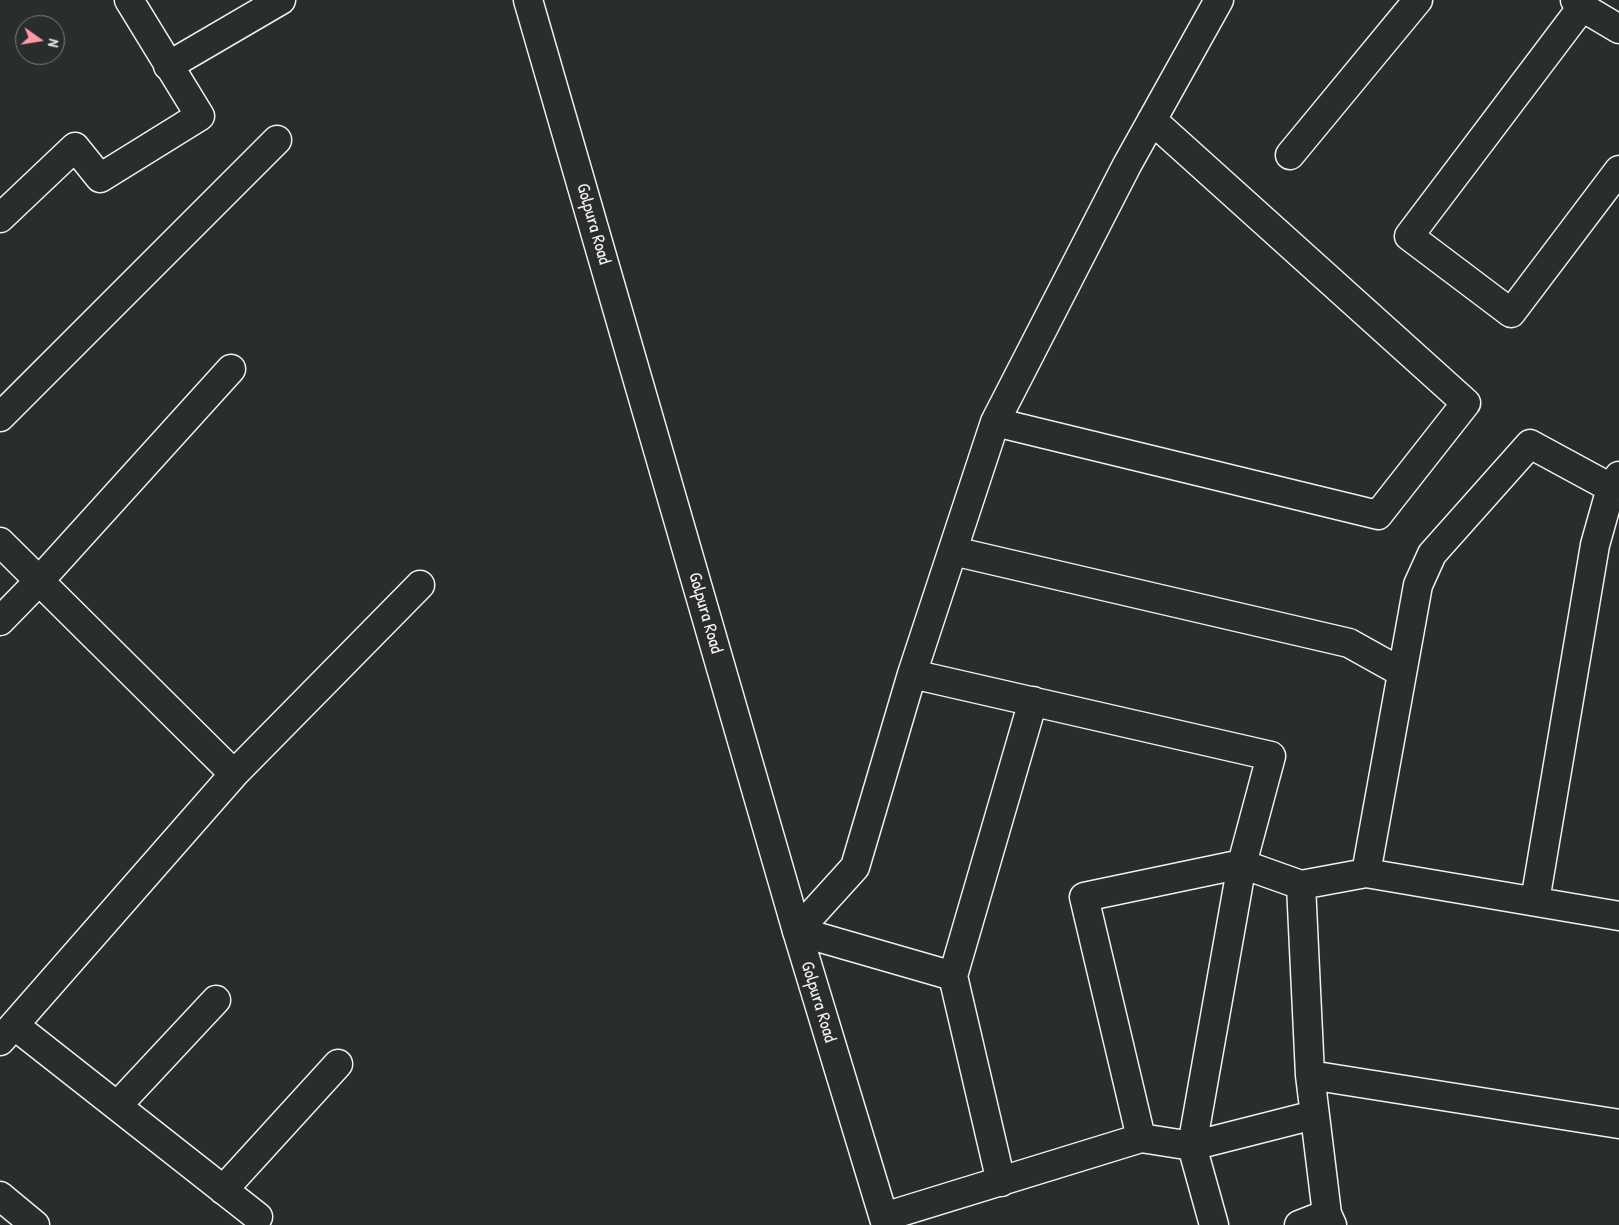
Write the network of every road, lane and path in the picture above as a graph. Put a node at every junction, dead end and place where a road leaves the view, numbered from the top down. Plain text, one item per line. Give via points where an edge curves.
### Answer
1 (129, 0) edge
2 (281, 0) edge
3 (528, 0) edge
4 (1219, 0) edge
5 (1418, 0) edge
6 (1578, 3) edge
7 (1619, 29) edge
8 (168, 66) junction
9 (1152, 120) junction
10 (277, 140) dead end
11 (1290, 155) dead end
12 (1619, 170) edge
13 (0, 218) edge
14 (232, 369) dead end
15 (0, 417) edge
16 (995, 422) junction
17 (1615, 482) edge
18 (0, 542) edge
19 (953, 551) junction
20 (39, 581) junction
21 (420, 585) dead end
22 (0, 620) edge
23 (1402, 672) junction
24 (912, 674) junction
25 (1033, 702) junction
26 (234, 774) junction
27 (1242, 864) junction
28 (1366, 872) junction
29 (1300, 885) junction
30 (1535, 901) junction
31 (1619, 916) edge
32 (797, 931) junction
33 (953, 976) junction
34 (216, 1000) dead end
35 (7, 1033) edge
36 (338, 1064) dead end
37 (1310, 1075) junction
38 (117, 1106) junction
39 (1314, 1115) junction
40 (1619, 1124) edge
41 (1141, 1138) junction
42 (1192, 1146) junction
43 (1001, 1182) junction
44 (223, 1190) junction
45 (0, 1196) edge
46 (258, 1217) dead end
47 (1329, 1220) edge
48 (885, 1221) edge
49 (35, 1225) edge
50 (1214, 1225) edge
51 (1299, 1225) edge

1 - 8 street
2 - 8 street
3 - 32 street, Golpura Road
4 - 9 street
5 - 11 street
6 - 7 street
6 - 12 street via 1409,236 1511,313
8 - 13 street via 200,116 100,178 75,147
9 - 16 street
9 - 16 street via 1466,403 1378,515
10 - 15 street
14 - 20 street
16 - 19 street
17 - 23 street via 1530,444 1432,554 1418,585
17 - 30 street via 1595,545
18 - 20 street
19 - 23 street via 1349,643
19 - 24 street
20 - 22 street
20 - 26 street
21 - 26 street
23 - 28 street
24 - 25 street
24 - 32 street via 855,867
25 - 27 street via 1271,756
25 - 33 street
26 - 35 street
27 - 29 street
27 - 41 street via 1084,897
27 - 42 street
28 - 29 street
28 - 30 street
29 - 37 street
30 - 31 street
32 - 33 street
32 - 48 street, Golpura Road
33 - 43 street
34 - 38 street
35 - 38 street
36 - 44 street
37 - 39 street
37 - 40 street
38 - 44 street
39 - 42 street
39 - 47 street
41 - 42 street
41 - 43 street
42 - 50 street
43 - 48 street
44 - 46 street
45 - 49 street
47 - 51 street

